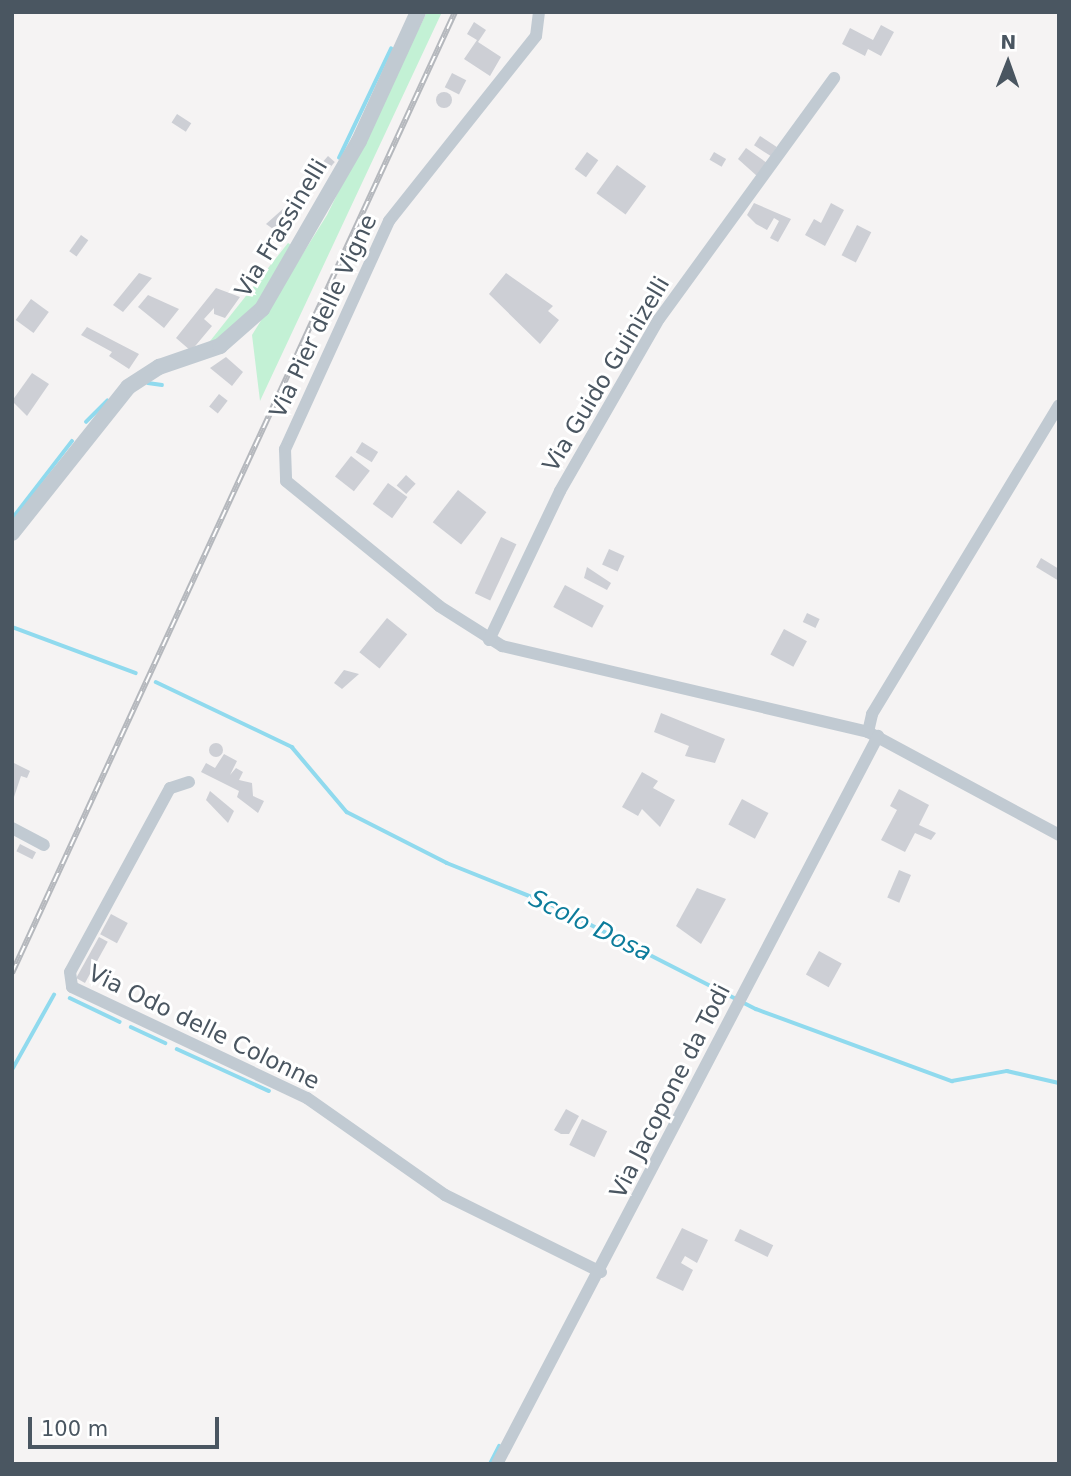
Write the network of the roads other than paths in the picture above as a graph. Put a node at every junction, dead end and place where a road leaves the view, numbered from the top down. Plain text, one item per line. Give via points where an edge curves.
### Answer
1 (418, 12) edge
2 (539, 12) edge
3 (834, 78) dead end
4 (1059, 405) edge
5 (12, 533) edge
6 (489, 640) junction
7 (873, 734) junction
8 (189, 782) dead end
9 (12, 828) edge
10 (1059, 835) edge
11 (44, 845) dead end
12 (601, 1272) junction
13 (497, 1464) edge

1 - 5 street, Via Frassinelli via 359,141 262,309 220,346 137,379
2 - 6 street, Via Pier delle Vigne via 536,36 389,221 285,449 283,475 429,597
3 - 6 street, Via Guido Guinizelli via 659,319 560,491
4 - 7 street, Via Jacopone da Todi via 872,714
6 - 7 street via 515,650
7 - 10 street
7 - 12 street, Via Jacopone da Todi
8 - 12 street, Via Odo delle Colonne via 170,788 70,972 72,987 307,1098 445,1195
9 - 11 street
12 - 13 street, Via Jacopone da Todi

